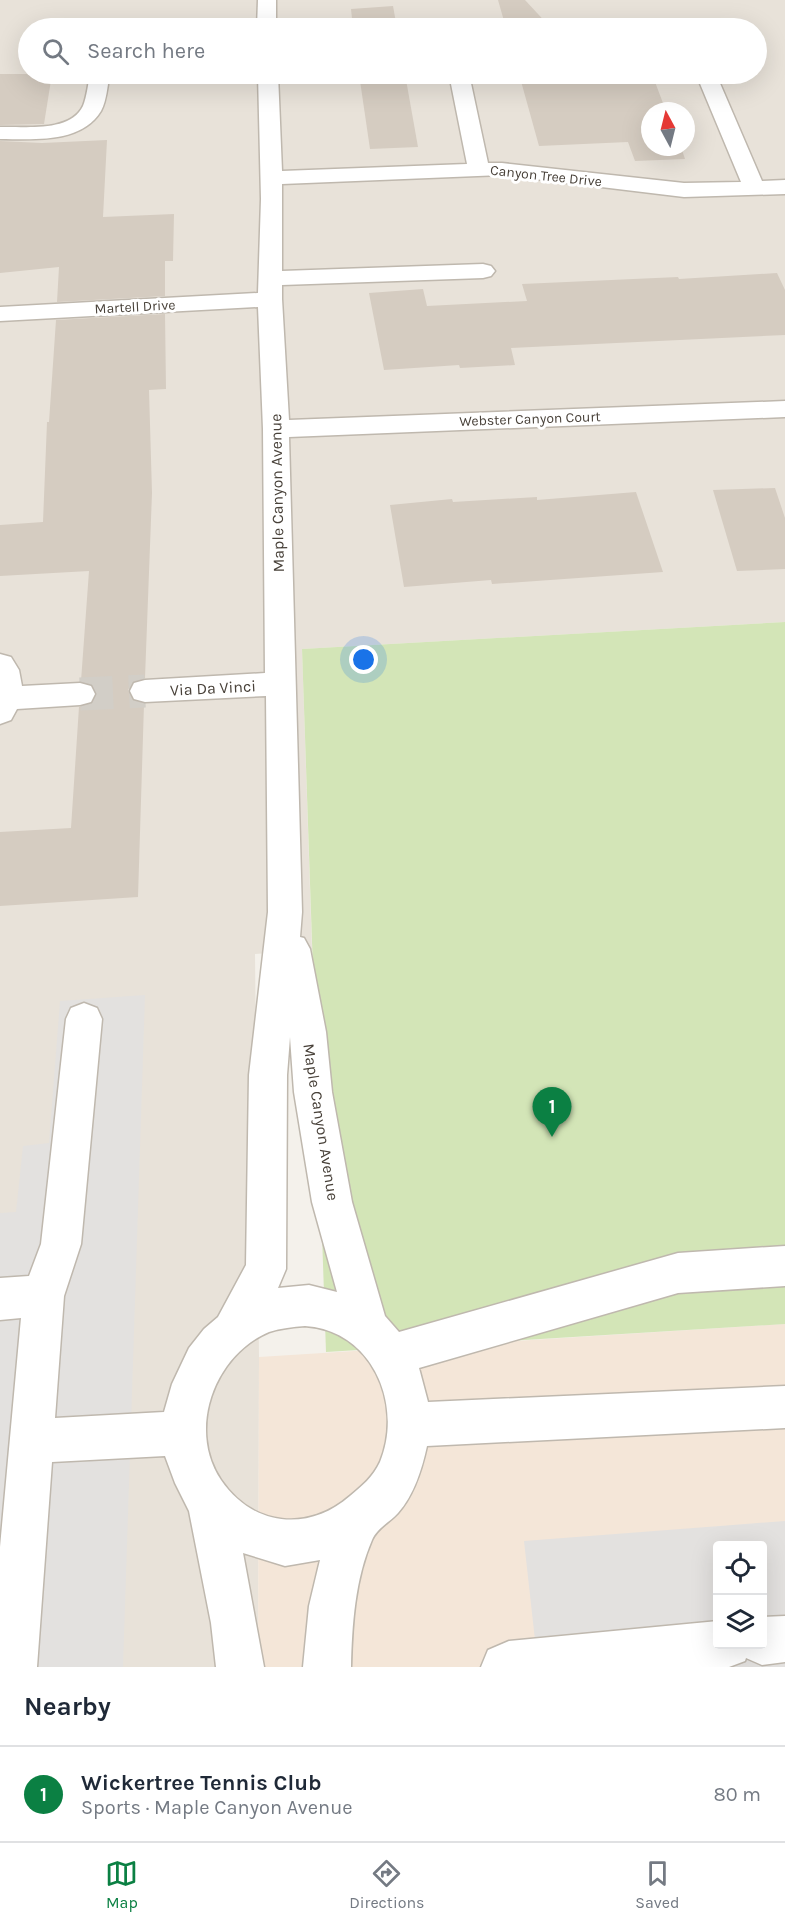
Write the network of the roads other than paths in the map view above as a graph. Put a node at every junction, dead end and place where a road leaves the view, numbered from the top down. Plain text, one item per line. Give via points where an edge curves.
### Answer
1 (267, 0) edge
2 (267, 18) edge
3 (98, 84) edge
4 (268, 84) edge
5 (461, 84) edge
6 (710, 84) edge
7 (0, 133) edge
8 (479, 170) junction
9 (271, 178) junction
10 (785, 187) edge
11 (754, 188) junction
12 (483, 271) dead end
13 (271, 289) junction
14 (0, 314) edge
15 (785, 409) edge
16 (276, 429) junction
17 (0, 665) edge
18 (280, 684) junction
19 (145, 691) tunnel mouth
20 (80, 694) tunnel mouth
21 (4, 705) edge
22 (285, 912) junction
23 (84, 1019) dead end
24 (785, 1266) edge
25 (43, 1296) junction
26 (0, 1299) edge
27 (234, 1328) junction
28 (380, 1342) junction
29 (785, 1407) edge
30 (409, 1425) junction
31 (184, 1433) junction
32 (31, 1441) junction
33 (210, 1503) junction
34 (357, 1521) junction
35 (785, 1639) edge
36 (767, 1641) edge
37 (713, 1645) edge
38 (13, 1667) edge
39 (240, 1667) edge
40 (327, 1667) edge
41 (505, 1667) edge

1 - 2 street
3 - 7 street via 92,108 80,123 53,131
4 - 9 street, Maple Canyon Avenue
5 - 8 street
6 - 11 street
8 - 9 street, Canyon Tree Drive
8 - 11 street, Canyon Tree Drive via 684,190
9 - 13 street, Maple Canyon Avenue
10 - 11 street, Canyon Tree Drive
12 - 13 street, Martell Drive
13 - 14 street, Martell Drive
13 - 16 street, Maple Canyon Avenue
15 - 16 street, Webster Canyon Court
16 - 18 street, Maple Canyon Avenue
17 - 21 street via 4,671
18 - 19 street, Via Da Vinci
18 - 22 street, Maple Canyon Avenue
20 - 21 street
22 - 27 street, Maple Canyon Avenue via 268,1075 266,1269
22 - 28 street, Maple Canyon Avenue via 308,1032 313,1092 332,1202
23 - 25 street via 61,1244
24 - 28 street via 678,1274
25 - 26 street
25 - 32 street
27 - 28 street, Maple Canyon Avenue via 269,1310 306,1305 339,1312
27 - 31 street, Maple Canyon Avenue via 207,1356 189,1393
28 - 30 street, Maple Canyon Avenue via 405,1388
29 - 30 street
30 - 34 street, Maple Canyon Avenue via 402,1462 384,1496
31 - 32 street
31 - 33 street, Maple Canyon Avenue via 192,1474
32 - 38 street
33 - 34 street, Maple Canyon Avenue via 246,1534 286,1543 323,1538
33 - 39 street, Maple Canyon Avenue
34 - 40 street, Maple Canyon Avenue via 336,1575 328,1621
35 - 36 street
37 - 41 street

